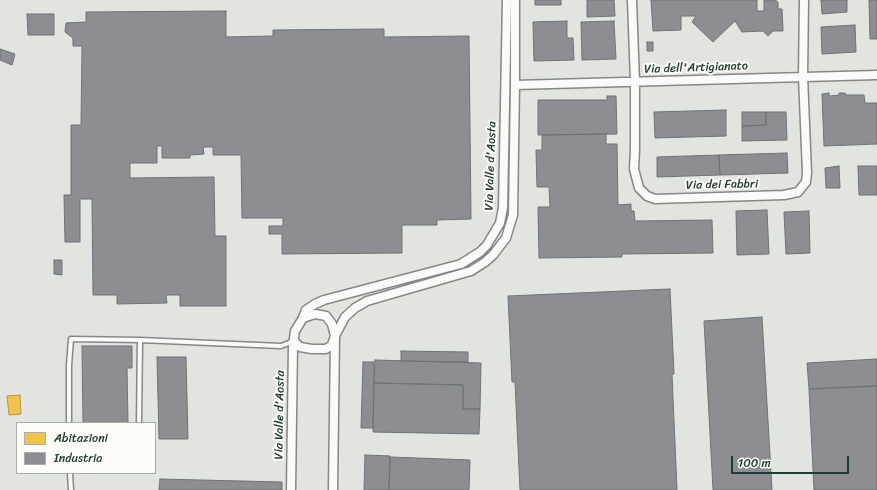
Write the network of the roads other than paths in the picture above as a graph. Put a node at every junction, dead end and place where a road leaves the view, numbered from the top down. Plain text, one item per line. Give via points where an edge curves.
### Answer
1 (507, 0) edge
2 (515, 0) edge
3 (632, 0) edge
4 (804, 0) edge
5 (877, 75) edge
6 (803, 76) junction
7 (635, 82) junction
8 (516, 85) junction
9 (303, 318) junction
10 (336, 336) junction
11 (140, 340) junction
12 (294, 341) junction
13 (69, 422) edge
14 (139, 422) edge
15 (70, 474) edge
16 (70, 490) edge
17 (291, 490) edge
18 (333, 490) edge

1 - 9 street, Via Valle d'Aosta via 503,208 500,223 487,245 461,264 324,300 306,310
2 - 8 street, Via Valle d'Aosta
3 - 7 street, Via dei Fabbri
4 - 6 street, Via dei Fabbri
5 - 6 street, Via dell'Artigianato
6 - 7 street, Via dell'Artigianato
6 - 7 street, Via dei Fabbri via 806,182 798,192 784,195 655,199 647,196 639,188 634,169
7 - 8 street, Via dell'Artigianato
8 - 10 street, Via Valle d'Aosta via 513,215 506,238 493,255 471,271 367,301 345,318
9 - 10 street, Via Valle d'Aosta via 315,314 326,316
9 - 12 street, Via Valle d'Aosta via 295,331
10 - 12 street, Via Valle d'Aosta via 332,345 326,349 300,347
10 - 18 street, Via Valle d'Aosta
11 - 12 lane via 281,346
11 - 13 lane via 71,339
11 - 14 lane
12 - 17 street, Via Valle d'Aosta
15 - 16 lane

